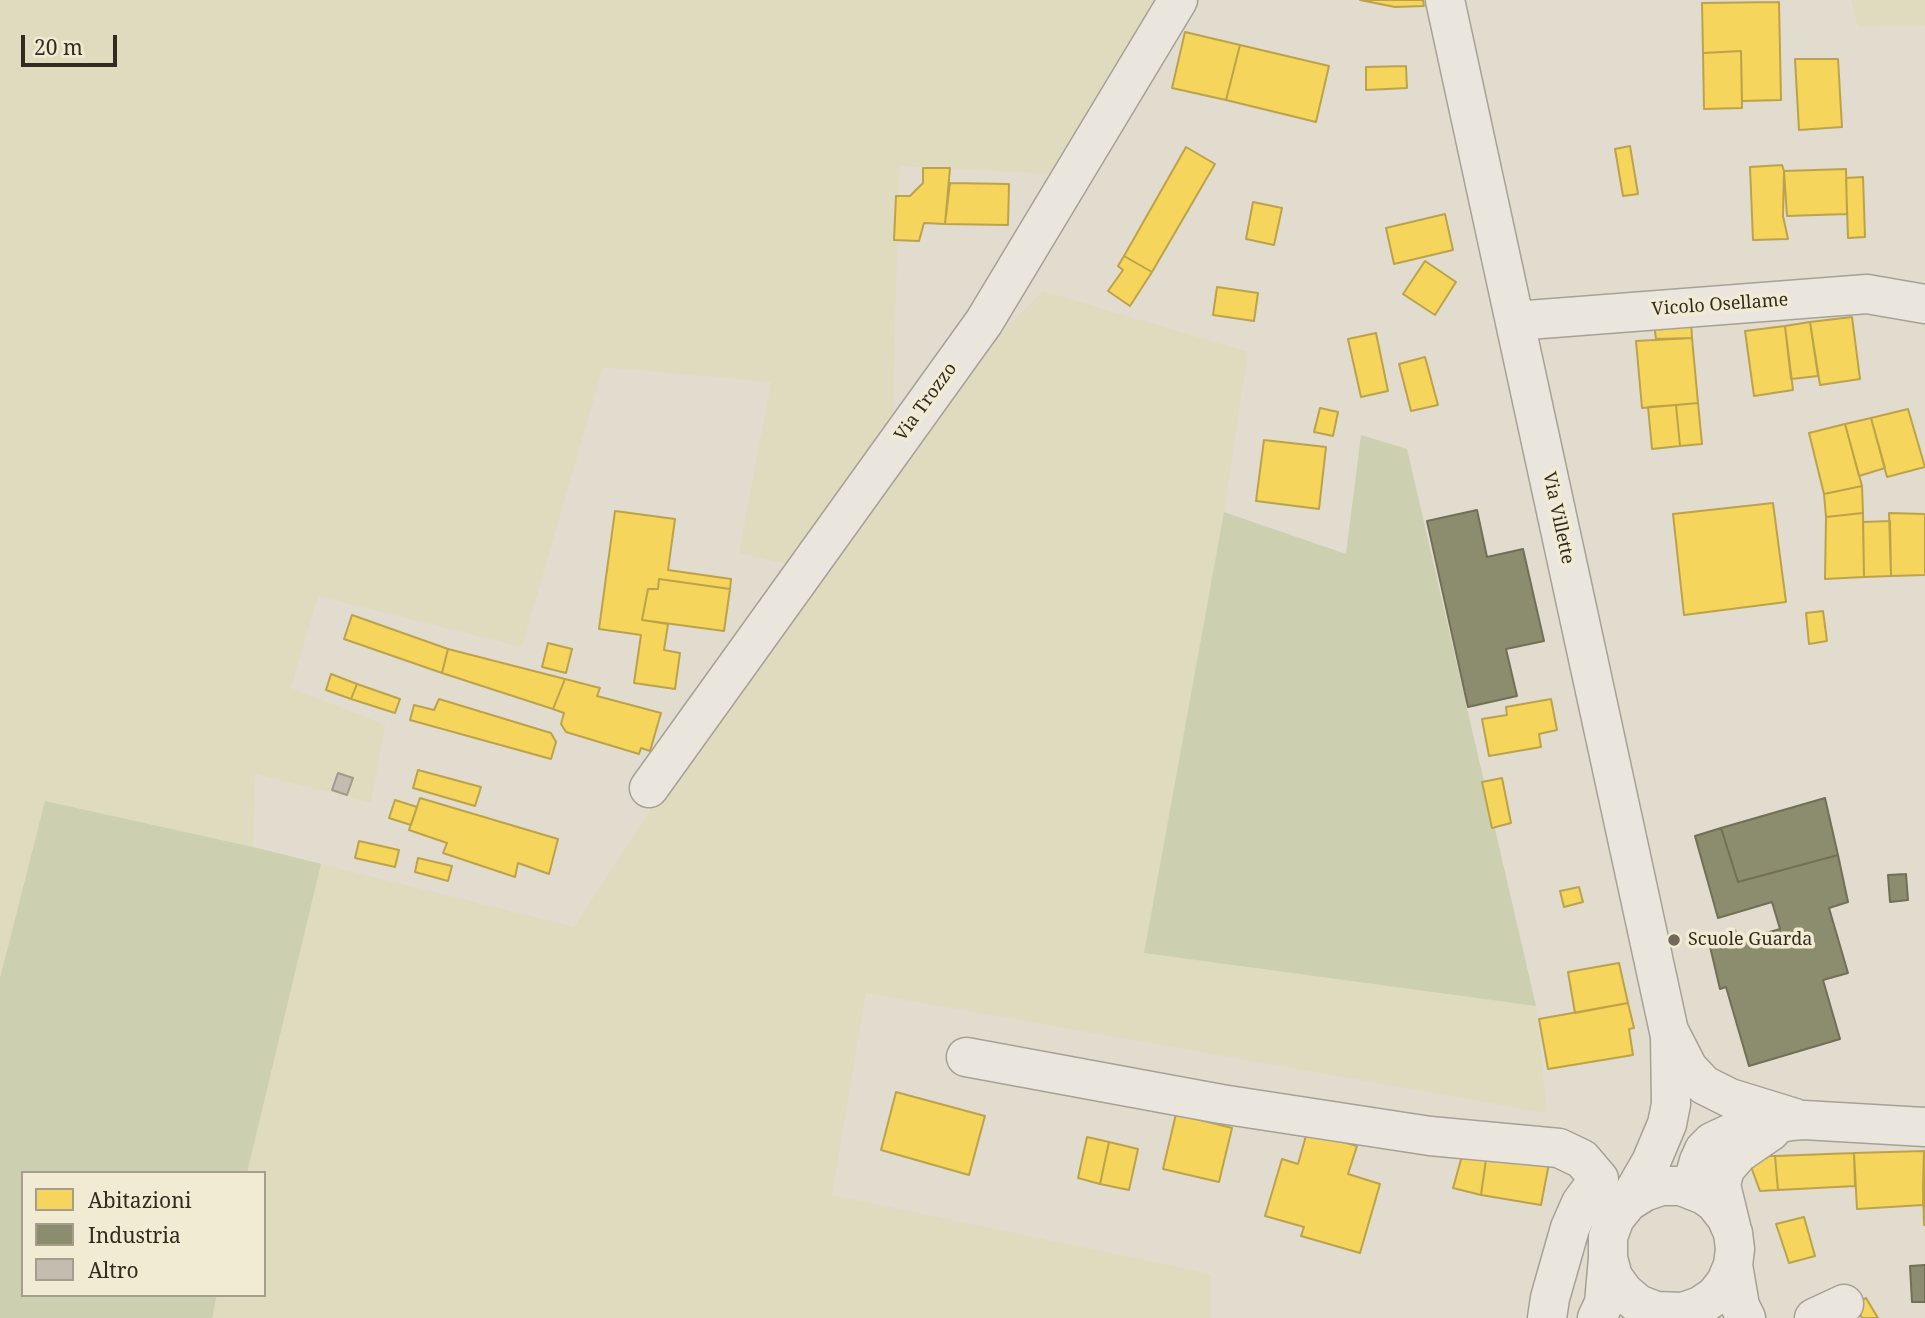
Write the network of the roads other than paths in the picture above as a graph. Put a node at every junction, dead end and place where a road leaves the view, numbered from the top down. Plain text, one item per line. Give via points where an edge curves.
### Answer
1 (1178, 0) edge
2 (1445, 0) edge
3 (1925, 304) edge
4 (1515, 321) junction
5 (649, 788) dead end
6 (1669, 1033) junction
7 (966, 1057) dead end
8 (1798, 1120) junction
9 (1925, 1127) edge
10 (1686, 1187) junction
11 (1628, 1202) junction
12 (1733, 1249) junction
13 (1608, 1258) junction
14 (1670, 1315) edge
15 (1546, 1318) edge
16 (1597, 1318) edge
17 (1746, 1318) edge

1 - 5 street, Via Trozzo via 984,322
2 - 4 street, Via Villette
3 - 4 street, Vicolo Osellame via 1867,294
4 - 6 street, Via Villette
6 - 8 street via 1688,1069 1704,1085
6 - 10 street, Via Villette via 1691,1094 1694,1133
6 - 11 street, Via Villette via 1671,1104 1667,1124
7 - 15 street via 1234,1106 1430,1136 1559,1148 1582,1159 1599,1179 1570,1228
8 - 9 street
8 - 10 street via 1729,1134 1712,1142
8 - 12 street via 1754,1142 1725,1169 1721,1185
10 - 11 street via 1661,1186
10 - 12 street via 1704,1195 1726,1217
11 - 13 street, Via Villette via 1608,1237
12 - 14 street via 1726,1282 1715,1296
12 - 17 street via 1740,1306
13 - 14 street via 1613,1277 1624,1292 1638,1304
13 - 16 street, Via Villette via 1604,1303

